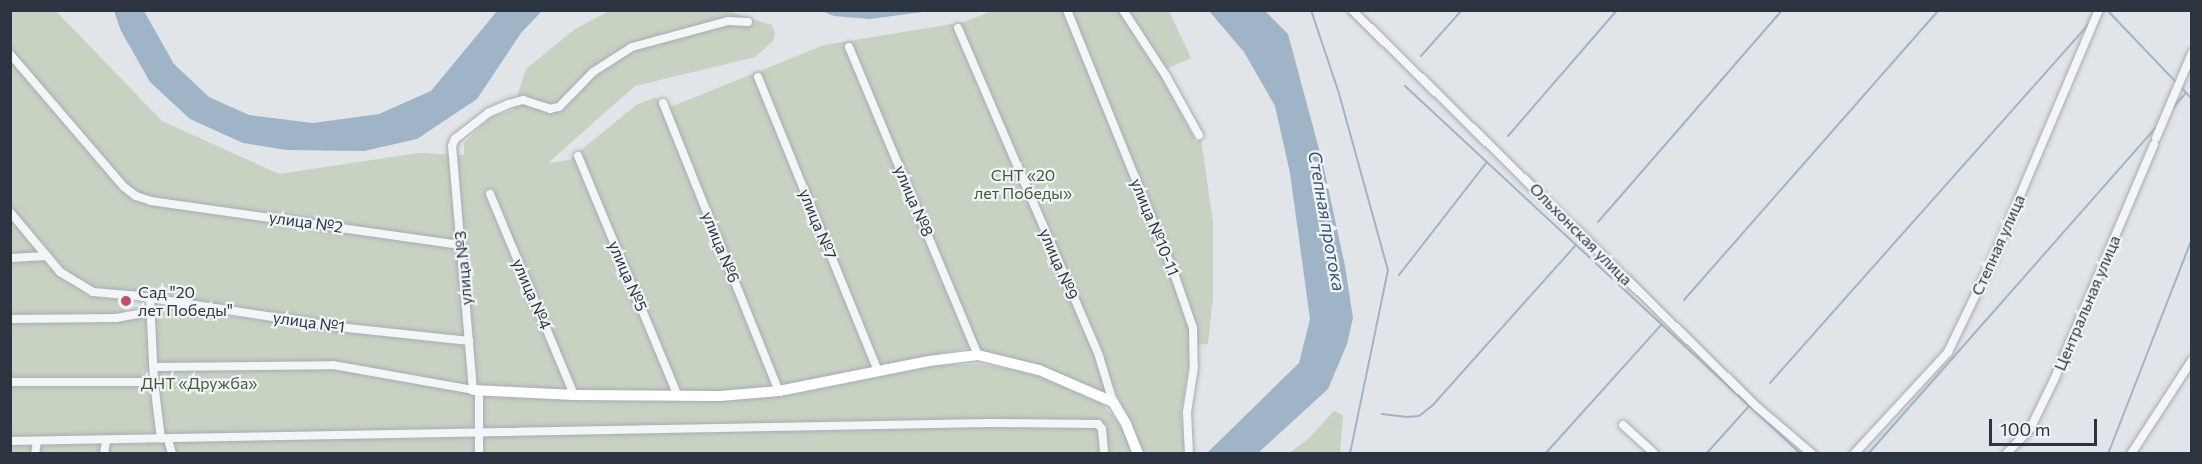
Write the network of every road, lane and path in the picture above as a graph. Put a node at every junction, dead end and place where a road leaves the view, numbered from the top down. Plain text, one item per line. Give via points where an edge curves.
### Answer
1 (1067, 10) edge
2 (1123, 10) edge
3 (2099, 10) edge
4 (1353, 11) edge
5 (748, 22) dead end
6 (958, 28) dead end
7 (849, 47) dead end
8 (2192, 53) edge
9 (10, 54) edge
10 (758, 78) dead end
11 (663, 103) dead end
12 (1199, 135) dead end
13 (578, 156) dead end
14 (490, 194) dead end
15 (10, 212) edge
16 (460, 245) junction
17 (47, 256) junction
18 (10, 258) edge
19 (150, 298) junction
20 (150, 312) junction
21 (10, 319) edge
22 (469, 341) junction
23 (978, 355) junction
24 (2192, 360) edge
25 (154, 367) junction
26 (878, 371) junction
27 (10, 382) edge
28 (154, 382) junction
29 (476, 390) junction
30 (779, 391) junction
31 (574, 395) junction
32 (678, 396) junction
33 (1113, 402) junction
34 (1623, 424) dead end
35 (479, 434) junction
36 (165, 439) junction
37 (10, 441) edge
38 (106, 441) junction
39 (37, 442) junction
40 (35, 453) edge
41 (104, 453) edge
42 (172, 453) edge
43 (479, 453) edge
44 (1104, 453) edge
45 (1138, 453) edge
46 (1190, 453) edge
47 (1655, 453) edge
48 (1812, 453) edge
49 (1854, 453) edge
50 (2006, 453) edge
51 (2131, 453) edge

1 - 46 street, улица №10-11 via 1193,328 1194,367 1187,412
2 - 12 street
3 - 49 street, Степная улица via 1994,257 1948,352
4 - 48 street, Ольхонская улица via 1756,406
5 - 16 street, улица №3 via 728,21 632,47 593,72 559,107 550,109 523,100 488,113 455,139 452,146
6 - 33 street, улица №9 via 1099,356
7 - 23 street, улица №8
8 - 50 street, Центральная улица via 2055,380 2030,429
9 - 16 street, улица №2 via 124,187 151,201
10 - 26 street, улица №7
11 - 30 street, улица №6
13 - 32 street, улица №5
14 - 31 street, улица №4
15 - 17 street, улица №1
16 - 22 street, улица №3
17 - 18 street
17 - 19 street, улица №1 via 60,272 93,292
19 - 20 street
19 - 22 street, улица №1 via 338,327
20 - 21 street via 116,318
20 - 25 street
22 - 29 street, улица №3
23 - 26 street
23 - 33 street via 1039,370
24 - 51 street
25 - 28 street
25 - 29 street via 333,365
26 - 30 street
27 - 28 street
28 - 36 street
29 - 31 street
29 - 35 street, улица №3
30 - 32 street
31 - 32 street
33 - 45 street
34 - 47 street
35 - 36 street
35 - 43 street, улица №3
35 - 44 street via 727,426 1098,424
36 - 38 street
36 - 42 street
37 - 39 street
38 - 39 street
38 - 41 street
39 - 40 street

